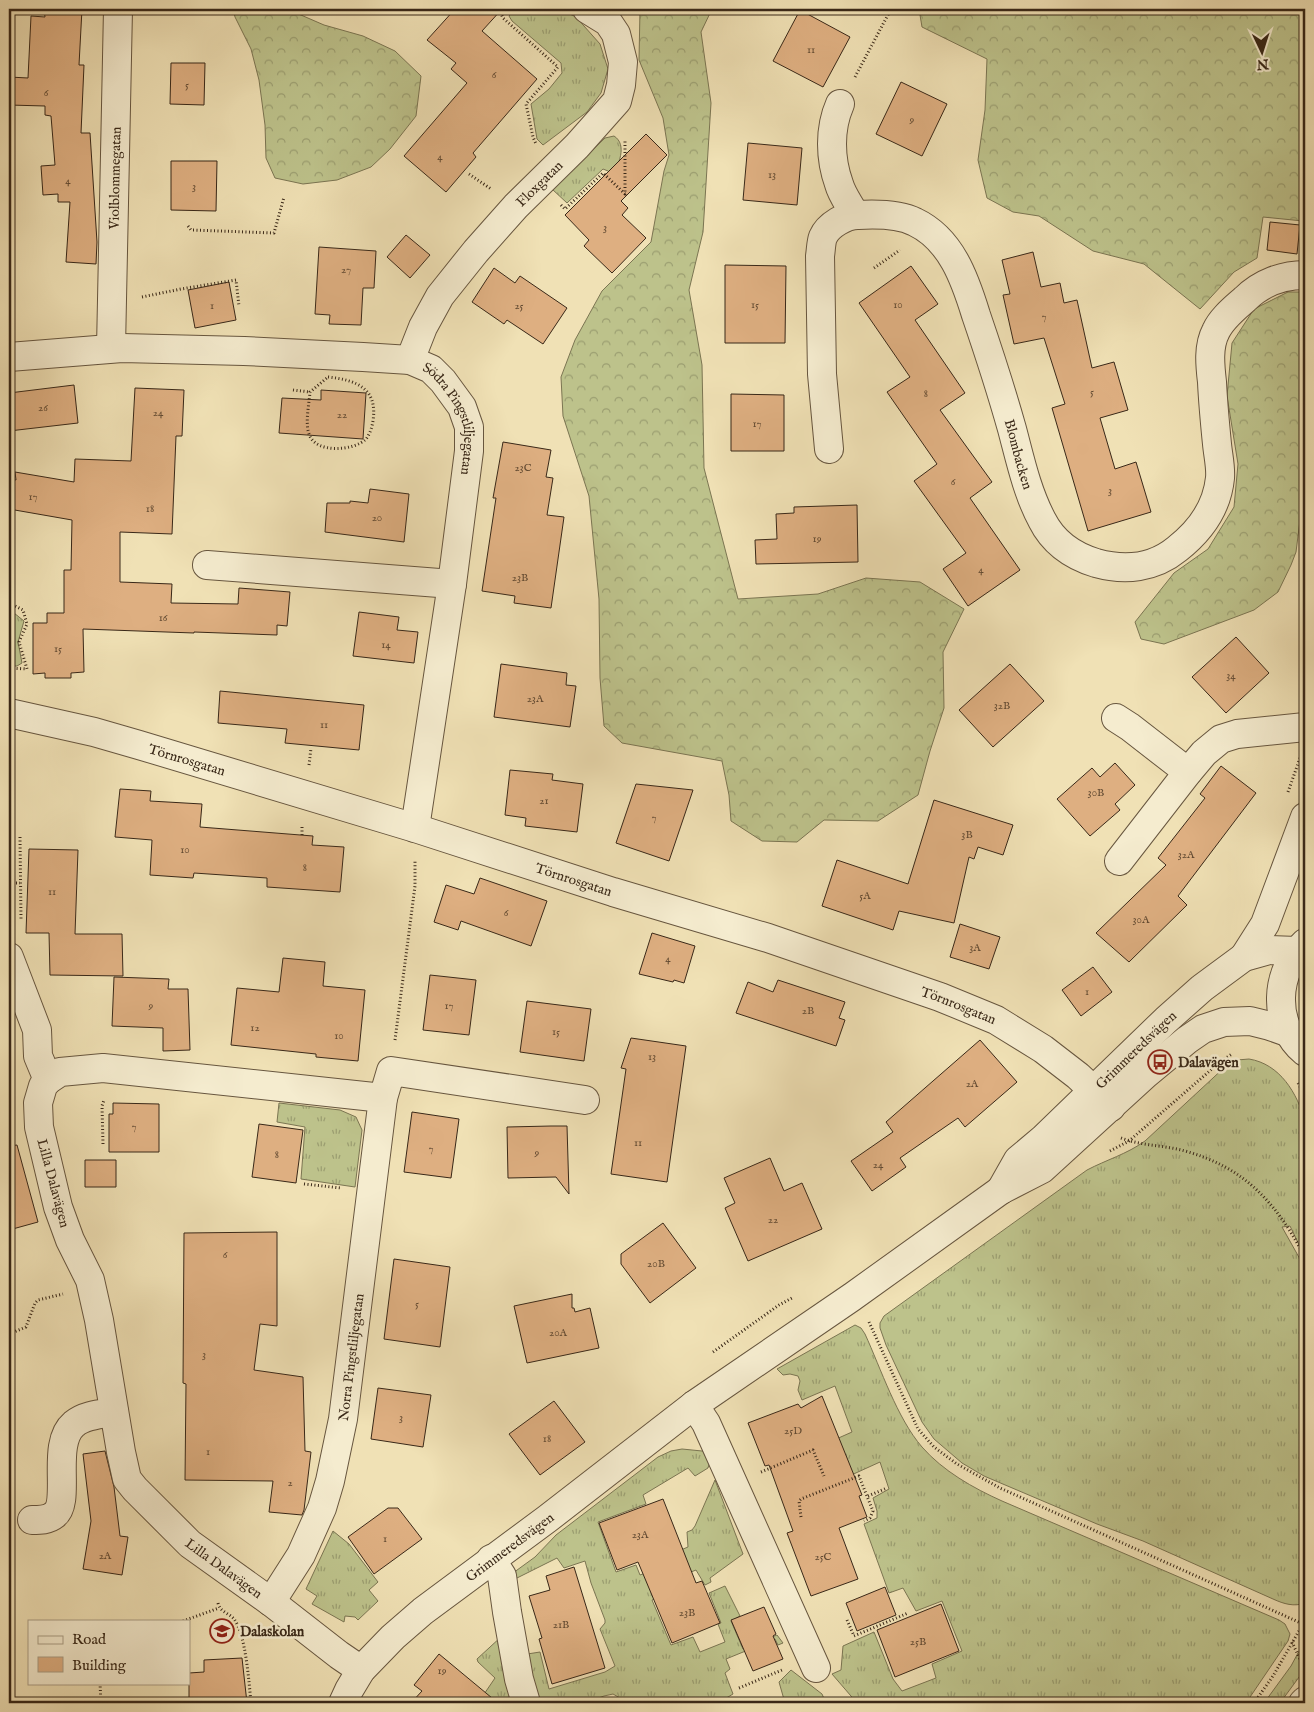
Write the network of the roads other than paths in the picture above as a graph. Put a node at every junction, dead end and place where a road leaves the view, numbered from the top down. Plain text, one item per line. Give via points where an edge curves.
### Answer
1 (118, 9) edge
2 (587, 9) edge
3 (840, 104) road end
4 (855, 215) junction
5 (1305, 275) edge
6 (111, 348) junction
7 (9, 357) edge
8 (410, 360) junction
9 (830, 449) dead end
10 (207, 565) dead end
11 (452, 584) junction
12 (9, 713) edge
13 (1116, 718) dead end
14 (1305, 727) edge
15 (1188, 772) junction
16 (1305, 817) edge
17 (415, 828) junction
18 (1118, 861) dead end
19 (1301, 947) edge
20 (9, 957) edge
21 (1244, 957) junction
22 (1300, 1047) edge
23 (48, 1080) junction
24 (383, 1098) junction
25 (1102, 1099) junction
26 (585, 1100) dead end
27 (694, 1405) junction
28 (114, 1412) junction
29 (32, 1520) dead end
30 (491, 1559) junction
31 (271, 1602) junction
32 (814, 1662) road end
33 (361, 1670) junction
34 (343, 1703) edge
35 (526, 1703) edge

1 - 6 street, Violblommegatan
2 - 8 street, Floxgatan via 608,22 616,34 623,62 617,101 513,209 440,296
3 - 4 street via 833,130 832,154 839,185
4 - 5 street, Blombacken via 896,216 912,220 944,244 968,288 1042,521 1058,542 1073,554 1112,567 1148,565 1167,557 1189,540 1207,519 1216,498 1220,476 1209,357 1215,331 1230,312 1261,286
4 - 9 street, Blombacken via 833,225 823,236 820,256 822,374
6 - 7 street, Södra Pingstliljegatan
6 - 8 street, Södra Pingstliljegatan
8 - 11 street, Södra Pingstliljegatan via 431,369 443,381 462,407 468,426 468,470
10 - 11 street
11 - 17 street, Södra Pingstliljegatan
12 - 17 street, Törnrosgatan via 138,744
13 - 15 street
14 - 15 street via 1237,734 1221,739
15 - 18 street
16 - 21 street via 1265,924
17 - 25 street, Törnrosgatan via 768,938 940,997 996,1020 1044,1049
19 - 21 street, Grimmeredsvägen via 1269,950
19 - 22 street, Grimmeredsvägen via 1287,966 1281,991 1283,1017
20 - 23 street via 37,1030 38,1056
21 - 25 street, Grimmeredsvägen via 1180,1008
22 - 25 street, Grimmeredsvägen via 1270,1026 1250,1021 1224,1022 1203,1029 1146,1074
23 - 24 street via 60,1072 103,1068
23 - 28 street, Lilla Dalavägen via 38,1102 39,1127 58,1207 92,1287
24 - 26 street, Norra Pingstliljegatan via 391,1071
24 - 31 street, Norra Pingstliljegatan via 344,1411 330,1481 301,1555
25 - 27 street, Grimmeredsvägen via 1042,1169 1001,1190
27 - 30 street, Grimmeredsvägen
27 - 32 street via 706,1423
28 - 29 street via 88,1417 75,1423 66,1433 62,1444 60,1504 56,1514 48,1519
28 - 31 street, Lilla Dalavägen via 124,1465 135,1489 190,1544
30 - 33 street, Grimmeredsvägen via 423,1611
30 - 35 street via 502,1576
31 - 33 street, Lilla Dalavägen
33 - 34 street, Grimmeredsvägen

